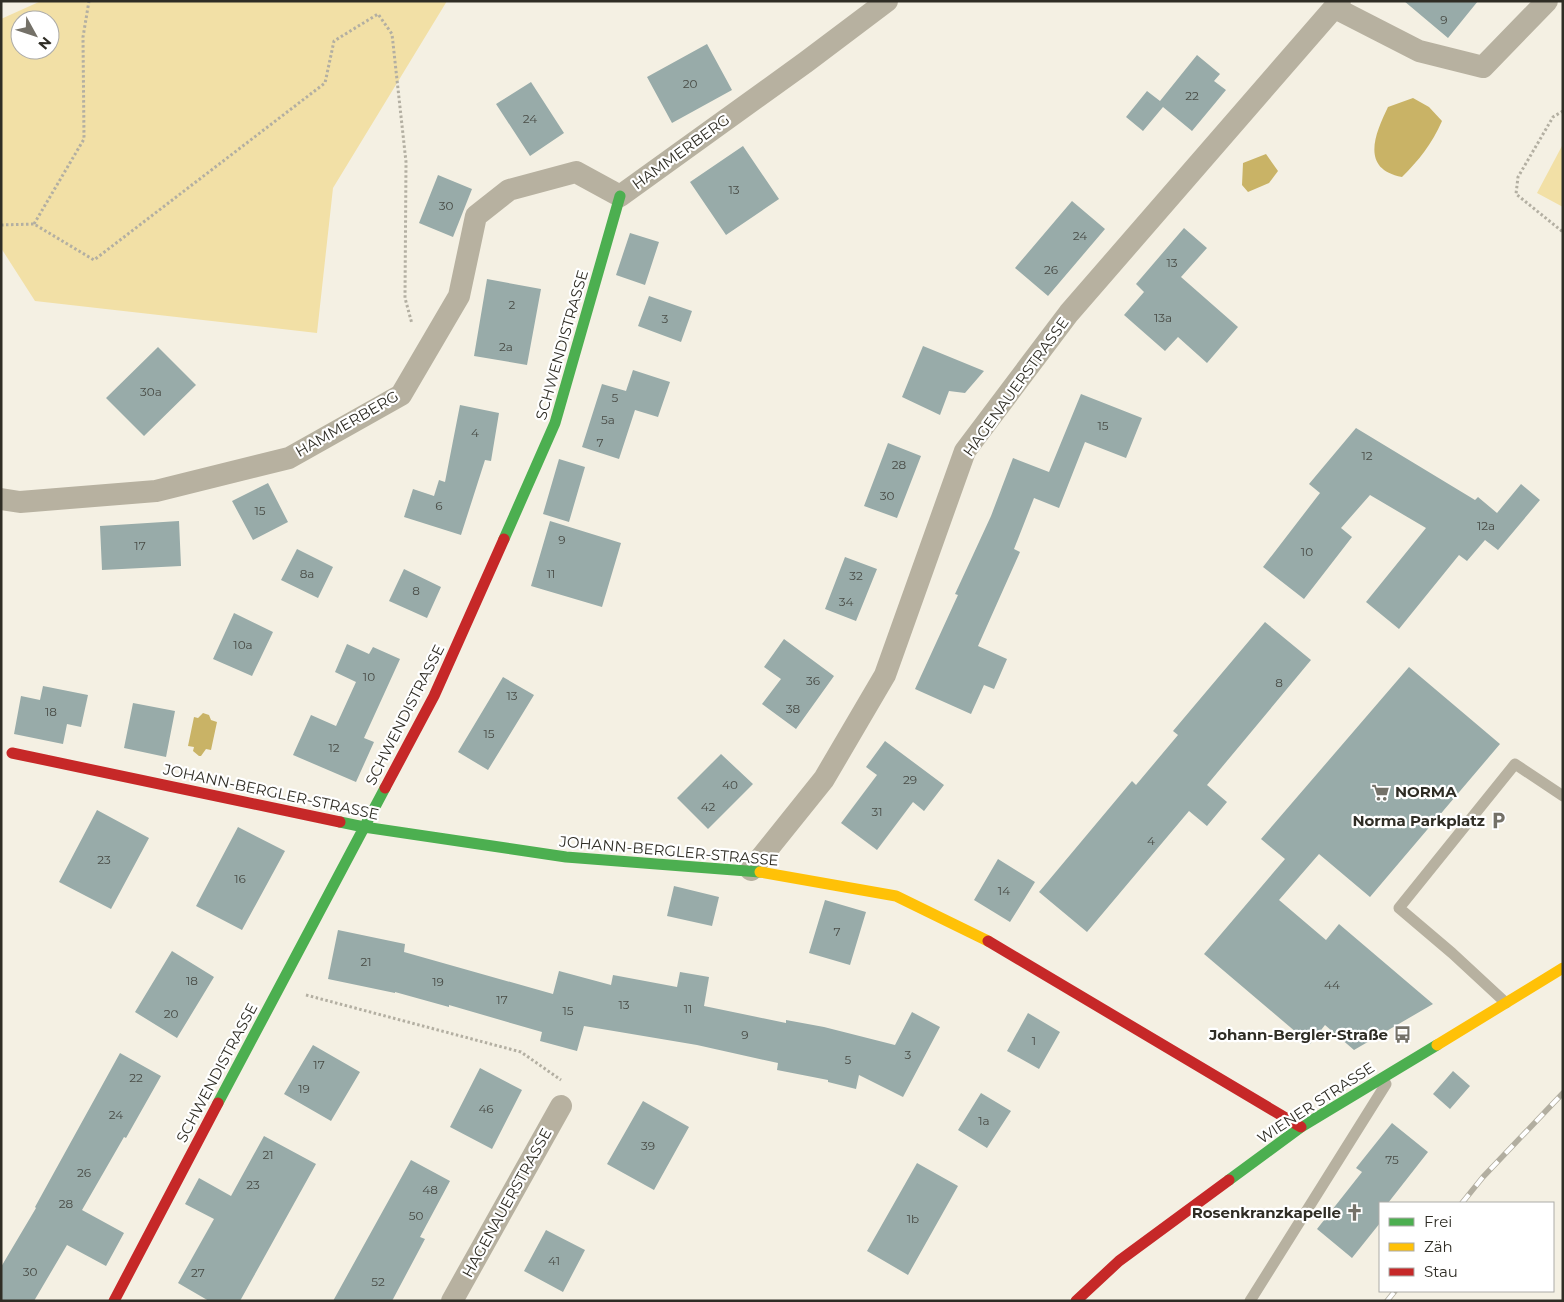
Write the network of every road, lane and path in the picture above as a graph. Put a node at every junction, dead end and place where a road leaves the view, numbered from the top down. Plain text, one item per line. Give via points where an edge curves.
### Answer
1 (89, 1) edge
2 (887, 1) edge
3 (1547, 1) edge
4 (1338, 5) edge
5 (1563, 112) edge
6 (620, 196) junction
7 (34, 224) junction
8 (1, 225) edge
9 (1563, 232) edge
10 (421, 361) junction
11 (1, 499) edge
12 (12, 753) dead end
13 (1563, 796) edge
14 (364, 827) junction
15 (751, 870) junction
16 (1563, 968) edge
17 (279, 988) junction
18 (1506, 1003) junction
19 (1394, 1071) junction
20 (561, 1106) joint
21 (1301, 1127) junction
22 (114, 1301) edge
23 (452, 1301) edge
24 (1076, 1301) edge
25 (1250, 1301) edge

1 - 7 path via 83,37 84,139
2 - 6 street, HAMMERBERG
3 - 4 street, HAGENAUERSTRASSE via 1483,68 1418,52
4 - 15 street, HAGENAUERSTRASSE via 1069,313 965,451 885,675 824,779
5 - 9 path via 1553,117 1518,177 1516,194
6 - 10 street, HAMMERBERG via 576,172 508,190 476,216 458,296
6 - 14 street, SCHWENDISTRASSE via 555,424 434,696
7 - 8 path
7 - 10 path via 94,260 325,83 334,41 378,14 392,34 406,162 405,298
10 - 11 street, HAMMERBERG via 401,395 288,458 156,491 20,502
12 - 14 street, JOHANN-BERGLER-STRASSE
13 - 18 lane via 1515,764 1399,908
14 - 15 street, JOHANN-BERGLER-STRASSE via 566,857
14 - 17 street, SCHWENDISTRASSE
15 - 21 street, JOHANN-BERGLER-STRASSE via 896,896 1002,948
16 - 18 street, WIENER STRASSE
17 - 20 path via 521,1052 562,1080
17 - 22 street, SCHWENDISTRASSE
18 - 19 street, WIENER STRASSE
19 - 21 street, WIENER STRASSE
19 - 25 lane
20 - 23 street, HAGENAUERSTRASSE
21 - 24 street, WIENER STRASSE via 1119,1261

